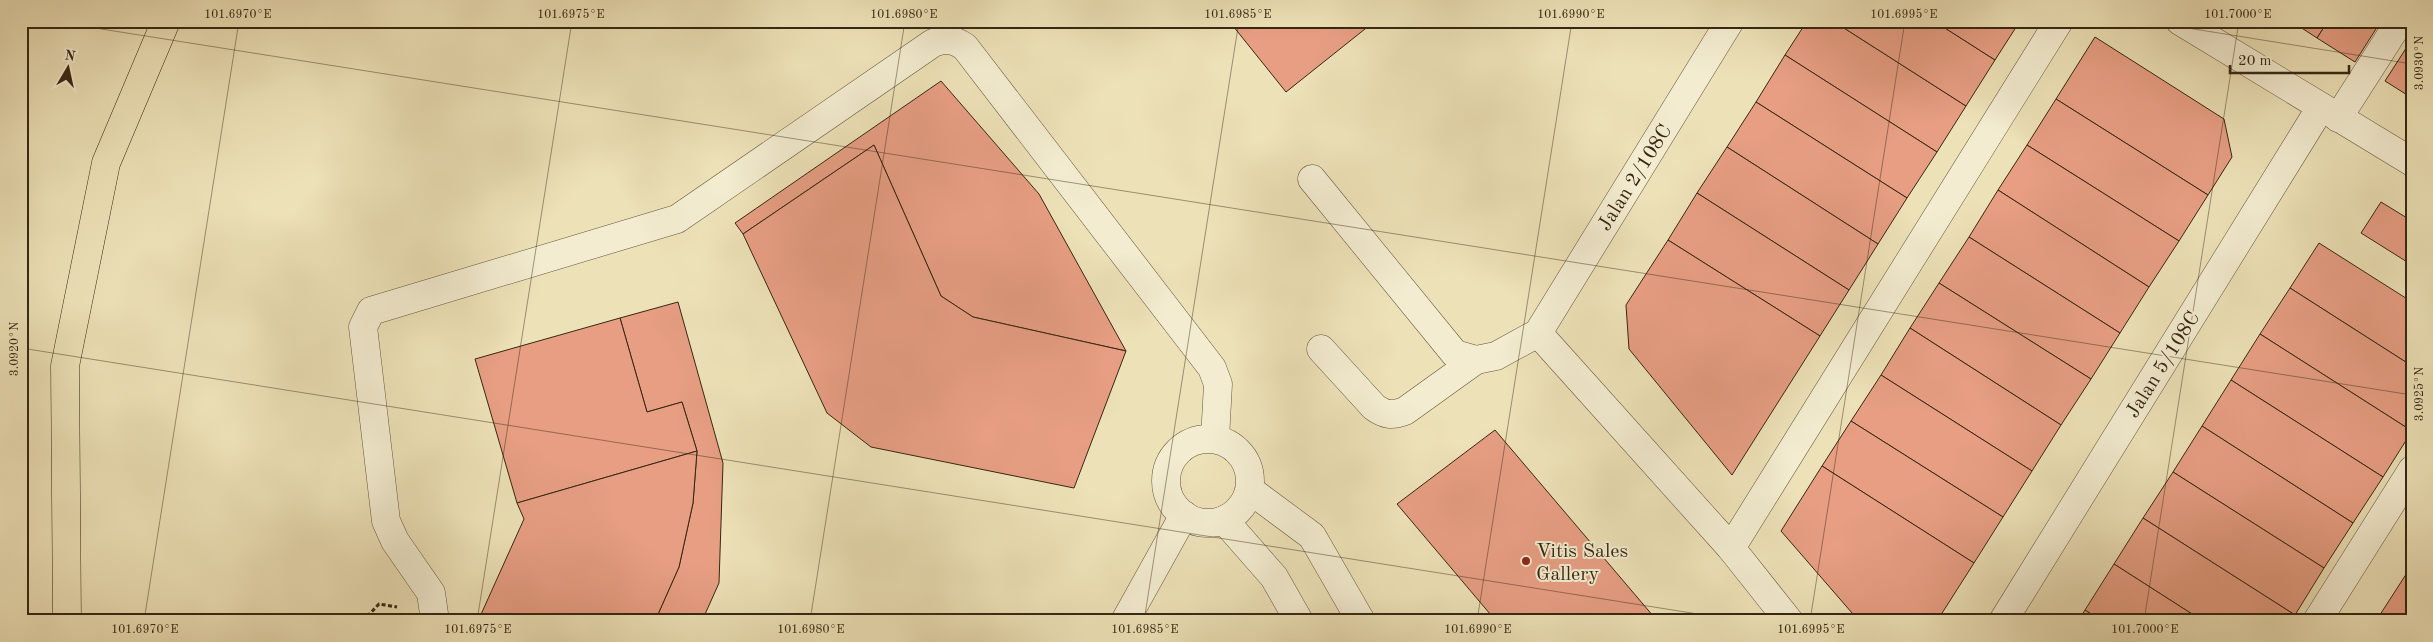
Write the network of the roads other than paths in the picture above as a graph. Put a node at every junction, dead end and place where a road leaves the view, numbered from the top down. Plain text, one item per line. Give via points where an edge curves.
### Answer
1 (166, 21) edge
2 (1730, 21) edge
3 (2059, 21) edge
4 (2180, 21) edge
5 (2400, 21) edge
6 (2330, 112) junction
7 (2412, 162) edge
8 (1312, 179) dead end
9 (1538, 333) junction
10 (1321, 349) dead end
11 (1476, 360) junction
12 (1215, 439) junction
13 (2412, 470) edge
14 (1250, 490) junction
15 (1184, 515) junction
16 (1224, 520) junction
17 (1731, 548) junction
18 (67, 621) edge
19 (435, 621) edge
20 (1125, 621) edge
21 (1300, 621) edge
22 (1361, 621) edge
23 (1789, 621) edge
24 (2003, 621) edge
25 (2317, 621) edge

1 - 18 highway via 106,163 65,366
2 - 9 street, Jalan 2/108C
3 - 17 street
4 - 6 street
5 - 6 street, Jalan 5/108C
6 - 7 street
6 - 24 street, Jalan 5/108C
8 - 11 street via 1455,354
9 - 11 street via 1496,356
9 - 17 street
10 - 11 street via 1374,407 1383,414 1394,415 1405,411
12 - 14 street via 1239,452 1247,463
12 - 15 street via 1188,444 1169,464 1167,493
12 - 19 street via 1218,384 1212,368 965,47 944,39 933,43 677,219 371,312 363,327 386,521 395,541 431,593
13 - 25 street
14 - 16 street via 1245,503
14 - 22 street via 1312,536
15 - 16 street via 1210,523
15 - 20 street
16 - 21 street via 1274,577
17 - 23 street

